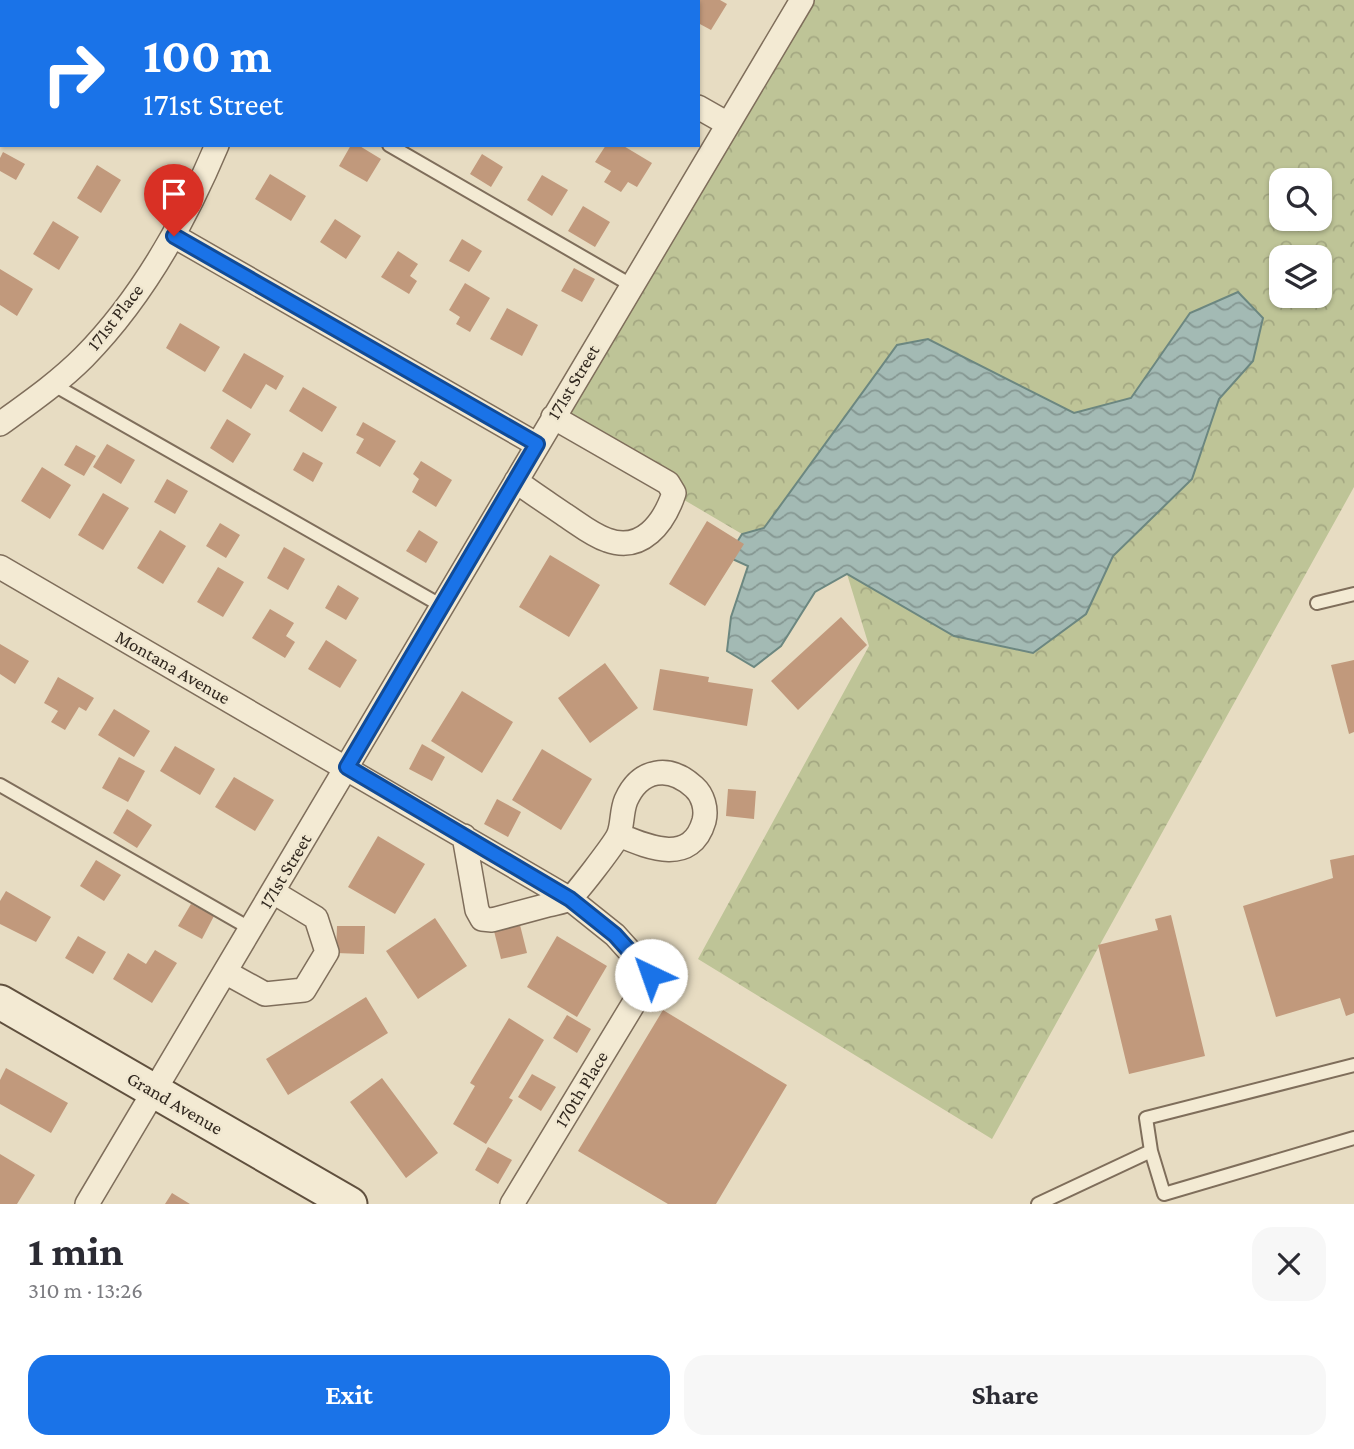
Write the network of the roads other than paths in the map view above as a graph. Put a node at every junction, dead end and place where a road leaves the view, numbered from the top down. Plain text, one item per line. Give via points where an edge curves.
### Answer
1 (802, 0) edge
2 (700, 108) edge
3 (727, 124) junction
4 (216, 147) edge
5 (392, 147) edge
6 (174, 236) junction
7 (631, 285) junction
8 (54, 385) junction
9 (553, 417) junction
10 (0, 424) edge
11 (537, 444) junction
12 (516, 481) junction
13 (0, 567) edge
14 (1354, 594) edge
15 (1317, 603) dead end
16 (442, 607) junction
17 (347, 767) junction
18 (0, 785) edge
19 (619, 835) dead end
20 (464, 836) junction
21 (273, 892) junction
22 (570, 899) junction
23 (251, 929) junction
24 (225, 972) junction
25 (651, 975) joint
26 (0, 1002) edge
27 (1354, 1065) edge
28 (154, 1091) junction
29 (1354, 1138) edge
30 (1151, 1150) junction
31 (1165, 1199) edge
32 (88, 1204) edge
33 (350, 1204) edge
34 (512, 1204) edge
35 (1038, 1204) edge

1 - 3 street, 171st Street
2 - 3 street
3 - 7 street, 171st Street
4 - 6 street, 171st Place
5 - 7 lane
6 - 8 street, 171st Place via 127,306
6 - 11 street
7 - 9 street, 171st Street
8 - 10 street, 171st Place
8 - 16 lane
9 - 11 street, 171st Street
9 - 12 street via 668,484 674,494 662,521 638,541 610,541 594,535
11 - 12 street, 171st Street
12 - 16 street, 171st Street
13 - 17 street, Montana Avenue
14 - 15 lane
16 - 17 street, 171st Street
17 - 20 street, Montana Avenue
17 - 21 street, 171st Street
18 - 23 lane
19 - 22 street
20 - 22 street, Montana Avenue
20 - 22 street via 482,919
21 - 23 street, 171st Street
21 - 24 street via 316,918 327,952 304,990 265,994
22 - 25 street, Montana Avenue via 615,935
23 - 24 street, 171st Street
24 - 28 street, 171st Street
25 - 34 street, 170th Place
26 - 28 street, Grand Avenue
27 - 30 lane via 1146,1118
28 - 32 street, 171st Street
28 - 33 street, Grand Avenue
29 - 31 lane
30 - 31 lane
30 - 35 lane

